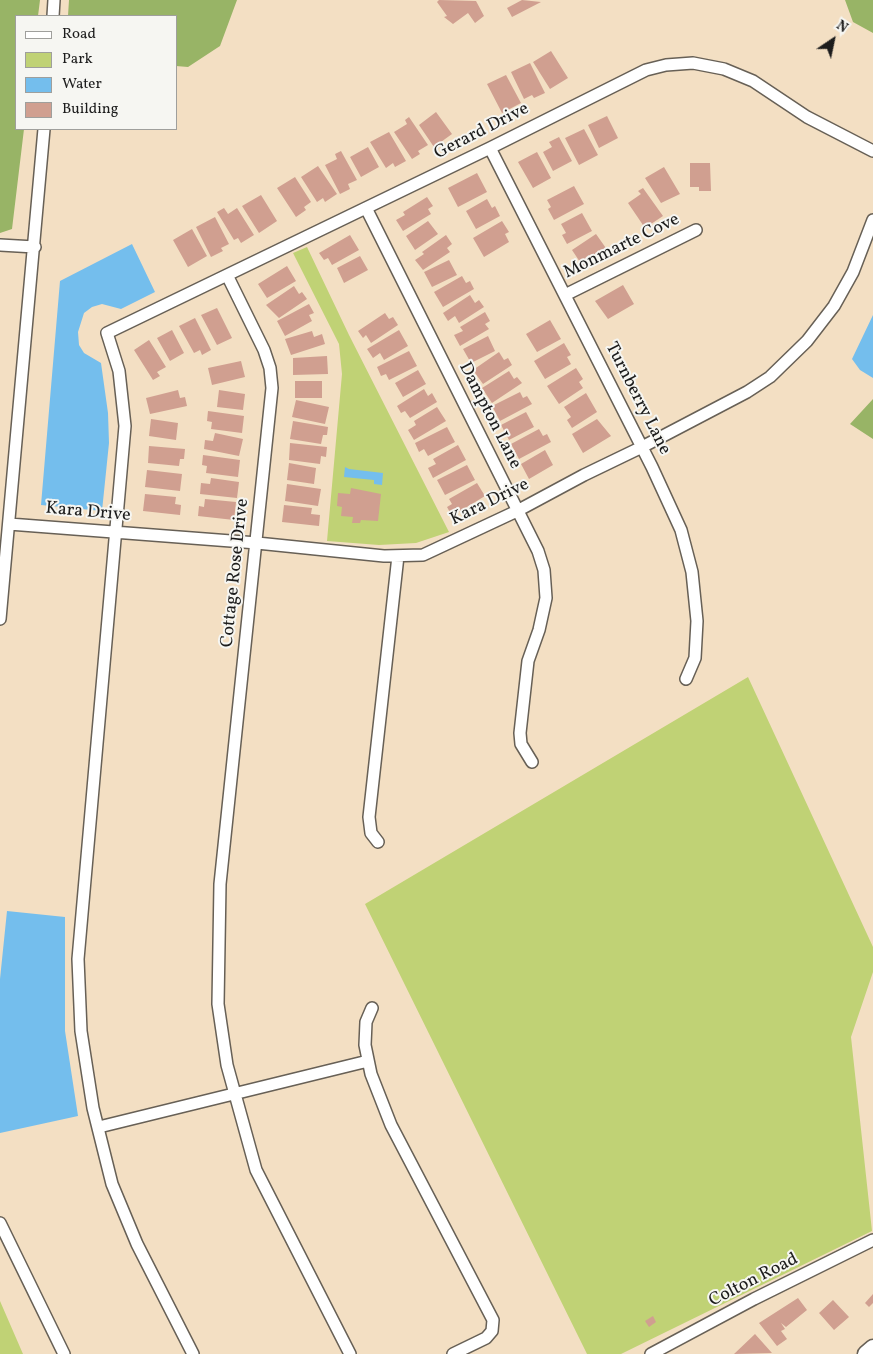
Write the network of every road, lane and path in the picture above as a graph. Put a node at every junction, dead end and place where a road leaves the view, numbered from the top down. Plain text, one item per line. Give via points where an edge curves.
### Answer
1 (54, 0) edge
2 (53, 15) edge
3 (44, 130) edge
4 (490, 148) junction
5 (873, 151) edge
6 (366, 208) junction
7 (873, 220) edge
8 (696, 230) dead end
9 (0, 245) edge
10 (35, 247) junction
11 (227, 275) junction
12 (565, 295) junction
13 (642, 447) junction
14 (518, 511) junction
15 (9, 524) junction
16 (117, 533) junction
17 (257, 543) junction
18 (398, 556) junction
19 (0, 619) edge
20 (686, 679) dead end
21 (532, 762) dead end
22 (378, 842) dead end
23 (372, 1008) dead end
24 (368, 1060) junction
25 (234, 1095) junction
26 (99, 1127) junction
27 (0, 1223) edge
28 (873, 1240) edge
29 (873, 1348) edge
30 (64, 1354) edge
31 (193, 1354) edge
32 (350, 1354) edge
33 (453, 1354) edge
34 (651, 1354) edge
35 (866, 1354) edge

1 - 2 street
3 - 10 street
4 - 5 street, Gerard Drive via 646,70 693,63 724,69 753,81 806,117
4 - 6 street, Gerard Drive
4 - 12 street, Turnberry Lane
6 - 11 street, Gerard Drive
6 - 14 street, Dampton Lane
7 - 13 street, Kara Drive via 853,272 834,306 770,378
8 - 12 street, Monmarte Cove
9 - 10 street
10 - 15 street
11 - 16 street, Gerard Drive via 107,333 119,371 125,426
11 - 17 street, Cottage Rose Drive via 270,368 272,388
12 - 13 street, Turnberry Lane
13 - 14 street, Kara Drive
13 - 20 street, Turnberry Lane via 672,508 691,564 696,596 696,648
14 - 18 street, Kara Drive via 423,555
14 - 21 street, Dampton Lane via 538,551 546,584 543,613 528,661 520,733 521,744
15 - 16 street, Kara Drive
15 - 19 street
16 - 17 street, Kara Drive
16 - 26 street via 78,959 81,1031
17 - 18 street, Kara Drive
17 - 25 street, Cottage Rose Drive via 220,884 218,1004
18 - 22 street via 369,817 372,833
23 - 24 street via 366,1022
24 - 25 street
24 - 33 street via 391,1125 493,1320 492,1331 486,1338
25 - 26 street
25 - 32 street, Cottage Rose Drive via 256,1170
26 - 31 street via 112,1184 137,1244
27 - 30 street
28 - 34 street, Colton Road
29 - 35 highway

